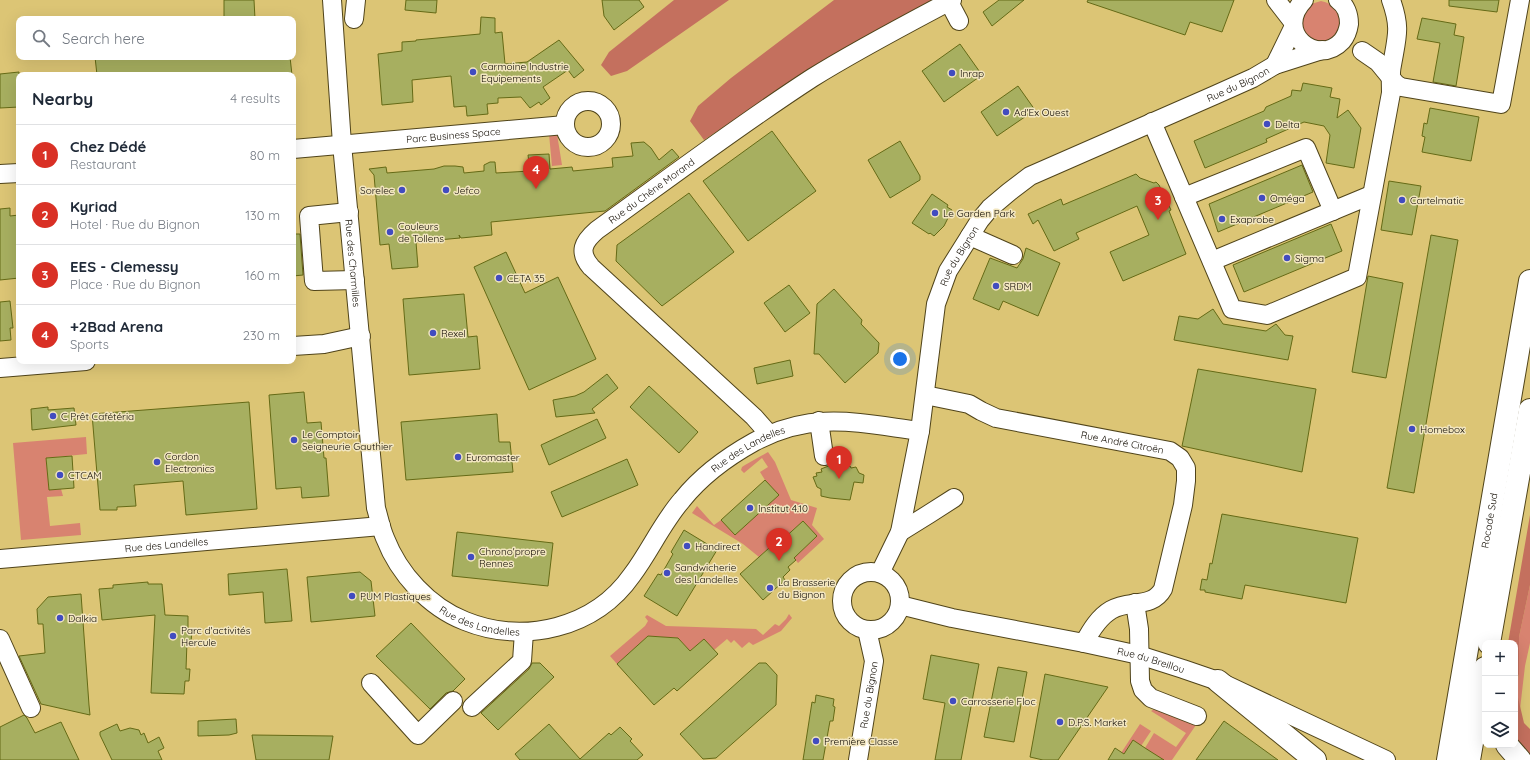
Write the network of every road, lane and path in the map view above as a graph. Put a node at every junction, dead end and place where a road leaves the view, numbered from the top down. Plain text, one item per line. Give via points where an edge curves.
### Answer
1 (332, 0) edge
2 (356, 0) edge
3 (1276, 0) edge
4 (1304, 0) edge
5 (1338, 0) edge
6 (1353, 0) edge
7 (1391, 0) edge
8 (1520, 0) edge
9 (951, 1) edge
10 (354, 19) dead end
11 (959, 21) dead end
12 (1349, 24) junction
13 (1293, 25) junction
14 (1331, 47) junction
15 (1362, 51) junction
16 (1275, 65) junction
17 (1391, 79) junction
18 (1152, 122) junction
19 (565, 125) dead end
20 (342, 144) junction
21 (296, 149) edge
22 (16, 173) edge
23 (0, 174) edge
24 (1372, 195) junction
25 (1184, 197) junction
26 (1333, 211) junction
27 (349, 212) junction
28 (970, 236) junction
29 (1013, 255) dead end
30 (1212, 261) junction
31 (355, 280) junction
32 (1530, 281) edge
33 (361, 336) junction
34 (296, 346) edge
35 (49, 364) edge
36 (0, 368) edge
37 (925, 395) junction
38 (1530, 410) edge
39 (819, 421) junction
40 (920, 431) junction
41 (770, 434) junction
42 (824, 456) dead end
43 (954, 498) dead end
44 (381, 526) junction
45 (900, 532) junction
46 (0, 559) edge
47 (880, 573) junction
48 (1135, 603) junction
49 (900, 605) junction
50 (867, 630) junction
51 (524, 632) junction
52 (0, 639) edge
53 (1492, 639) edge
54 (1084, 643) junction
55 (1139, 655) junction
56 (1484, 676) edge
57 (1218, 681) junction
58 (371, 683) dead end
59 (453, 701) dead end
60 (472, 707) dead end
61 (31, 708) dead end
62 (1196, 716) dead end
63 (1510, 748) edge
64 (858, 760) edge
65 (1315, 760) edge
66 (1386, 760) edge
67 (1448, 760) edge
68 (1469, 760) edge
69 (1520, 760) edge

1 - 20 street, Rue des Charmilles
2 - 10 street
3 - 13 street
4 - 13 street, Rue du Bignon via 1297,7
5 - 12 street via 1346,9
6 - 12 street
7 - 17 street via 1397,16 1398,37
8 - 17 street via 1502,104 1401,87
9 - 11 street
9 - 41 street, Rue du Chêne Morand via 813,78 597,230 585,243 583,250 591,267
12 - 14 street via 1345,38
12 - 15 street
13 - 14 street via 1299,40 1305,46 1314,50
13 - 16 street, Rue du Bignon
14 - 15 street
14 - 16 street, Rue du Bignon
15 - 17 street via 1378,62
16 - 18 street, Rue du Bignon via 1253,78
17 - 24 street via 1391,93
18 - 25 street
18 - 28 street, Rue du Bignon via 1030,176 990,208
19 - 20 street, Parc Business Space
20 - 21 street, Parc Business Space
20 - 27 street, Rue des Charmilles
22 - 23 street
24 - 26 street
24 - 30 street via 1357,277 1267,315 1232,309
25 - 26 street via 1306,148
25 - 30 street
26 - 30 street
27 - 31 street, Rue des Charmilles
27 - 31 street via 309,216 314,281
28 - 29 street
28 - 37 street, Rue du Bignon via 948,271 936,304
31 - 33 street, Rue des Charmilles
32 - 67 highway, Rocade Sud
33 - 34 street via 324,344
33 - 44 street, Rue des Charmilles via 376,508
35 - 36 street
37 - 40 street, Rue du Bignon
37 - 48 street, Rue André Citroën via 969,404 996,418 1170,450 1180,458 1186,468 1183,505 1163,588 1154,600
38 - 53 highway
39 - 40 street, Rue des Landelles via 854,422
39 - 41 street, Rue des Landelles
39 - 42 street
40 - 45 street, Rue du Bignon
41 - 51 street, Rue des Landelles via 728,458 693,487 673,511 632,576 609,600 576,621
43 - 45 street
44 - 46 street, Rue des Landelles
44 - 51 street, Rue des Landelles via 402,569 436,605 474,625 498,631
45 - 47 street, Rue du Bignon
47 - 49 street via 896,586
47 - 50 street via 867,572 855,577 848,583 842,598 845,616 858,628
48 - 54 street, Rue André Citroën via 1113,609 1104,615
48 - 55 street via 1139,623
49 - 50 street via 895,618 885,627
49 - 54 street, Rue du Breillou via 952,618
50 - 64 street, Rue du Bignon via 874,661
51 - 60 street via 522,661
52 - 61 street
54 - 55 street, Rue du Breillou
55 - 57 street, Rue du Breillou
55 - 62 street via 1143,690 1151,698
56 - 68 highway
57 - 65 highway
57 - 66 street, Rue du Breillou
58 - 59 street via 418,735
63 - 69 highway

